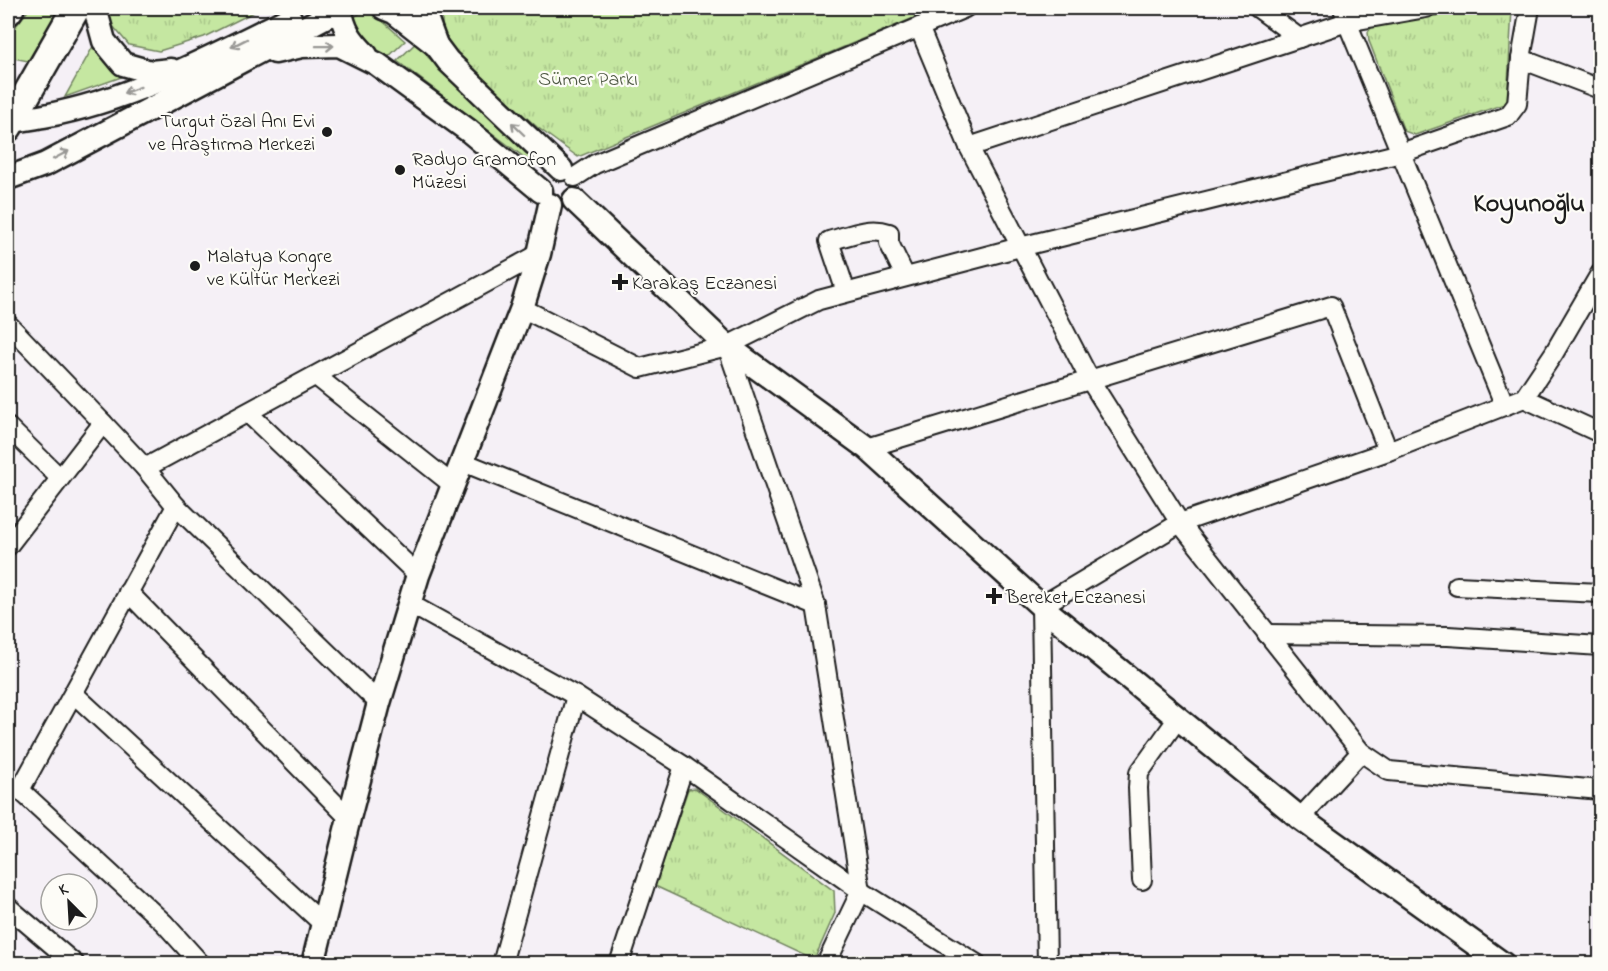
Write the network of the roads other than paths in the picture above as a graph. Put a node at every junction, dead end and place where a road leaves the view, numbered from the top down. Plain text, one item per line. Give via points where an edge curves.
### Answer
1 (76, 8) edge
2 (95, 8) edge
3 (310, 8) edge
4 (341, 8) edge
5 (384, 8) edge
6 (426, 8) edge
7 (965, 8) edge
8 (1258, 8) edge
9 (1425, 8) edge
10 (1530, 8) edge
11 (1345, 15) edge
12 (919, 27) junction
13 (1299, 38) junction
14 (436, 45) junction
15 (55, 46) junction
16 (247, 57) junction
17 (1521, 59) junction
18 (375, 64) junction
19 (187, 69) junction
20 (8, 85) edge
21 (1600, 89) edge
22 (9, 123) edge
23 (969, 147) junction
24 (1401, 153) junction
25 (568, 173) junction
26 (8, 178) edge
27 (545, 198) junction
28 (574, 200) junction
29 (1020, 247) junction
30 (539, 254) junction
31 (1600, 274) edge
32 (905, 276) junction
33 (846, 292) junction
34 (522, 308) junction
35 (8, 324) edge
36 (727, 346) junction
37 (316, 376) junction
38 (1090, 380) junction
39 (1524, 398) junction
40 (1505, 406) junction
41 (248, 413) junction
42 (103, 423) junction
43 (8, 427) edge
44 (1600, 433) edge
45 (867, 448) junction
46 (1388, 451) junction
47 (463, 462) junction
48 (145, 468) junction
49 (60, 478) junction
50 (453, 485) junction
51 (176, 506) junction
52 (1180, 523) junction
53 (8, 546) edge
54 (418, 575) junction
55 (1456, 586) dead end
56 (128, 592) junction
57 (1600, 592) edge
58 (410, 604) junction
59 (816, 605) junction
60 (1041, 606) junction
61 (1267, 634) junction
62 (1600, 646) edge
63 (74, 694) junction
64 (576, 696) junction
65 (379, 703) junction
66 (1178, 718) junction
67 (1361, 752) junction
68 (684, 766) junction
69 (14, 787) edge
70 (1600, 790) edge
71 (349, 818) junction
72 (1300, 818) junction
73 (1142, 880) dead end
74 (861, 891) junction
75 (8, 907) edge
76 (322, 923) junction
77 (75, 963) edge
78 (201, 963) edge
79 (313, 963) edge
80 (502, 963) edge
81 (619, 963) edge
82 (826, 963) edge
83 (977, 963) edge
84 (1047, 963) edge
85 (1503, 963) edge

1 - 15 highway
2 - 19 main road via 104,40 123,64 151,72
3 -> 19 main road
4 - 16 main road
4 - 18 main road via 343,25 352,42
5 - 14 main road
6 - 14 main road
7 - 12 street
8 - 13 street
9 - 11 street
10 - 17 street
11 - 13 street
11 - 24 street
12 - 23 street
12 - 25 street
13 - 23 street
25 -> 14 main road via 448,61
15 - 20 highway via 21,80
15 - 22 highway
16 -> 18 main road via 302,46 339,45
26 -> 16 main road via 45,164
17 - 21 street
17 - 24 street via 1517,105 1508,116
18 - 27 main road via 469,131
19 -> 22 main road via 71,111
23 - 29 street
24 - 29 street
24 - 40 street
25 - 27 main road via 553,170 546,175 541,182
25 - 28 main road via 578,184
27 - 28 main road via 559,207
27 - 30 main road
28 - 36 main road
29 - 32 street
29 - 38 street
30 - 34 main road
30 - 37 street
31 - 39 street
32 - 33 street
32 - 33 street via 889,243 889,233 870,230 828,241
33 - 36 street via 819,300
34 - 36 street via 640,368
34 - 47 main road
35 - 42 street
36 - 45 main road
36 - 59 street
37 - 41 street
37 - 50 street
38 - 45 street
38 - 46 street via 1331,306
38 - 52 street
39 - 40 street
39 - 44 street
40 - 46 street
41 - 48 street
41 - 54 street
42 - 48 street
42 - 49 street
43 - 49 street
45 - 60 main road
46 - 52 street
47 - 50 main road
47 - 59 street
48 - 51 street
49 - 53 street
50 - 54 main road
51 - 56 street
51 - 65 street
52 - 60 street
52 - 61 street
54 - 58 main road
55 - 57 street
56 - 63 street
56 - 71 street
58 - 64 street
58 - 65 main road
59 - 74 street
60 - 66 main road
60 - 84 street
61 - 62 street via 1448,636
61 - 67 street
63 - 69 street
63 - 76 street
64 - 68 street
64 - 80 street
65 - 71 main road
66 - 72 main road
66 - 73 street via 1139,773
67 - 70 street via 1389,771
67 - 72 street
68 - 74 street
68 - 81 street
69 - 78 street via 164,923
71 - 76 main road
72 - 85 main road
74 - 82 street
74 - 83 street
75 - 77 street
76 - 79 main road

